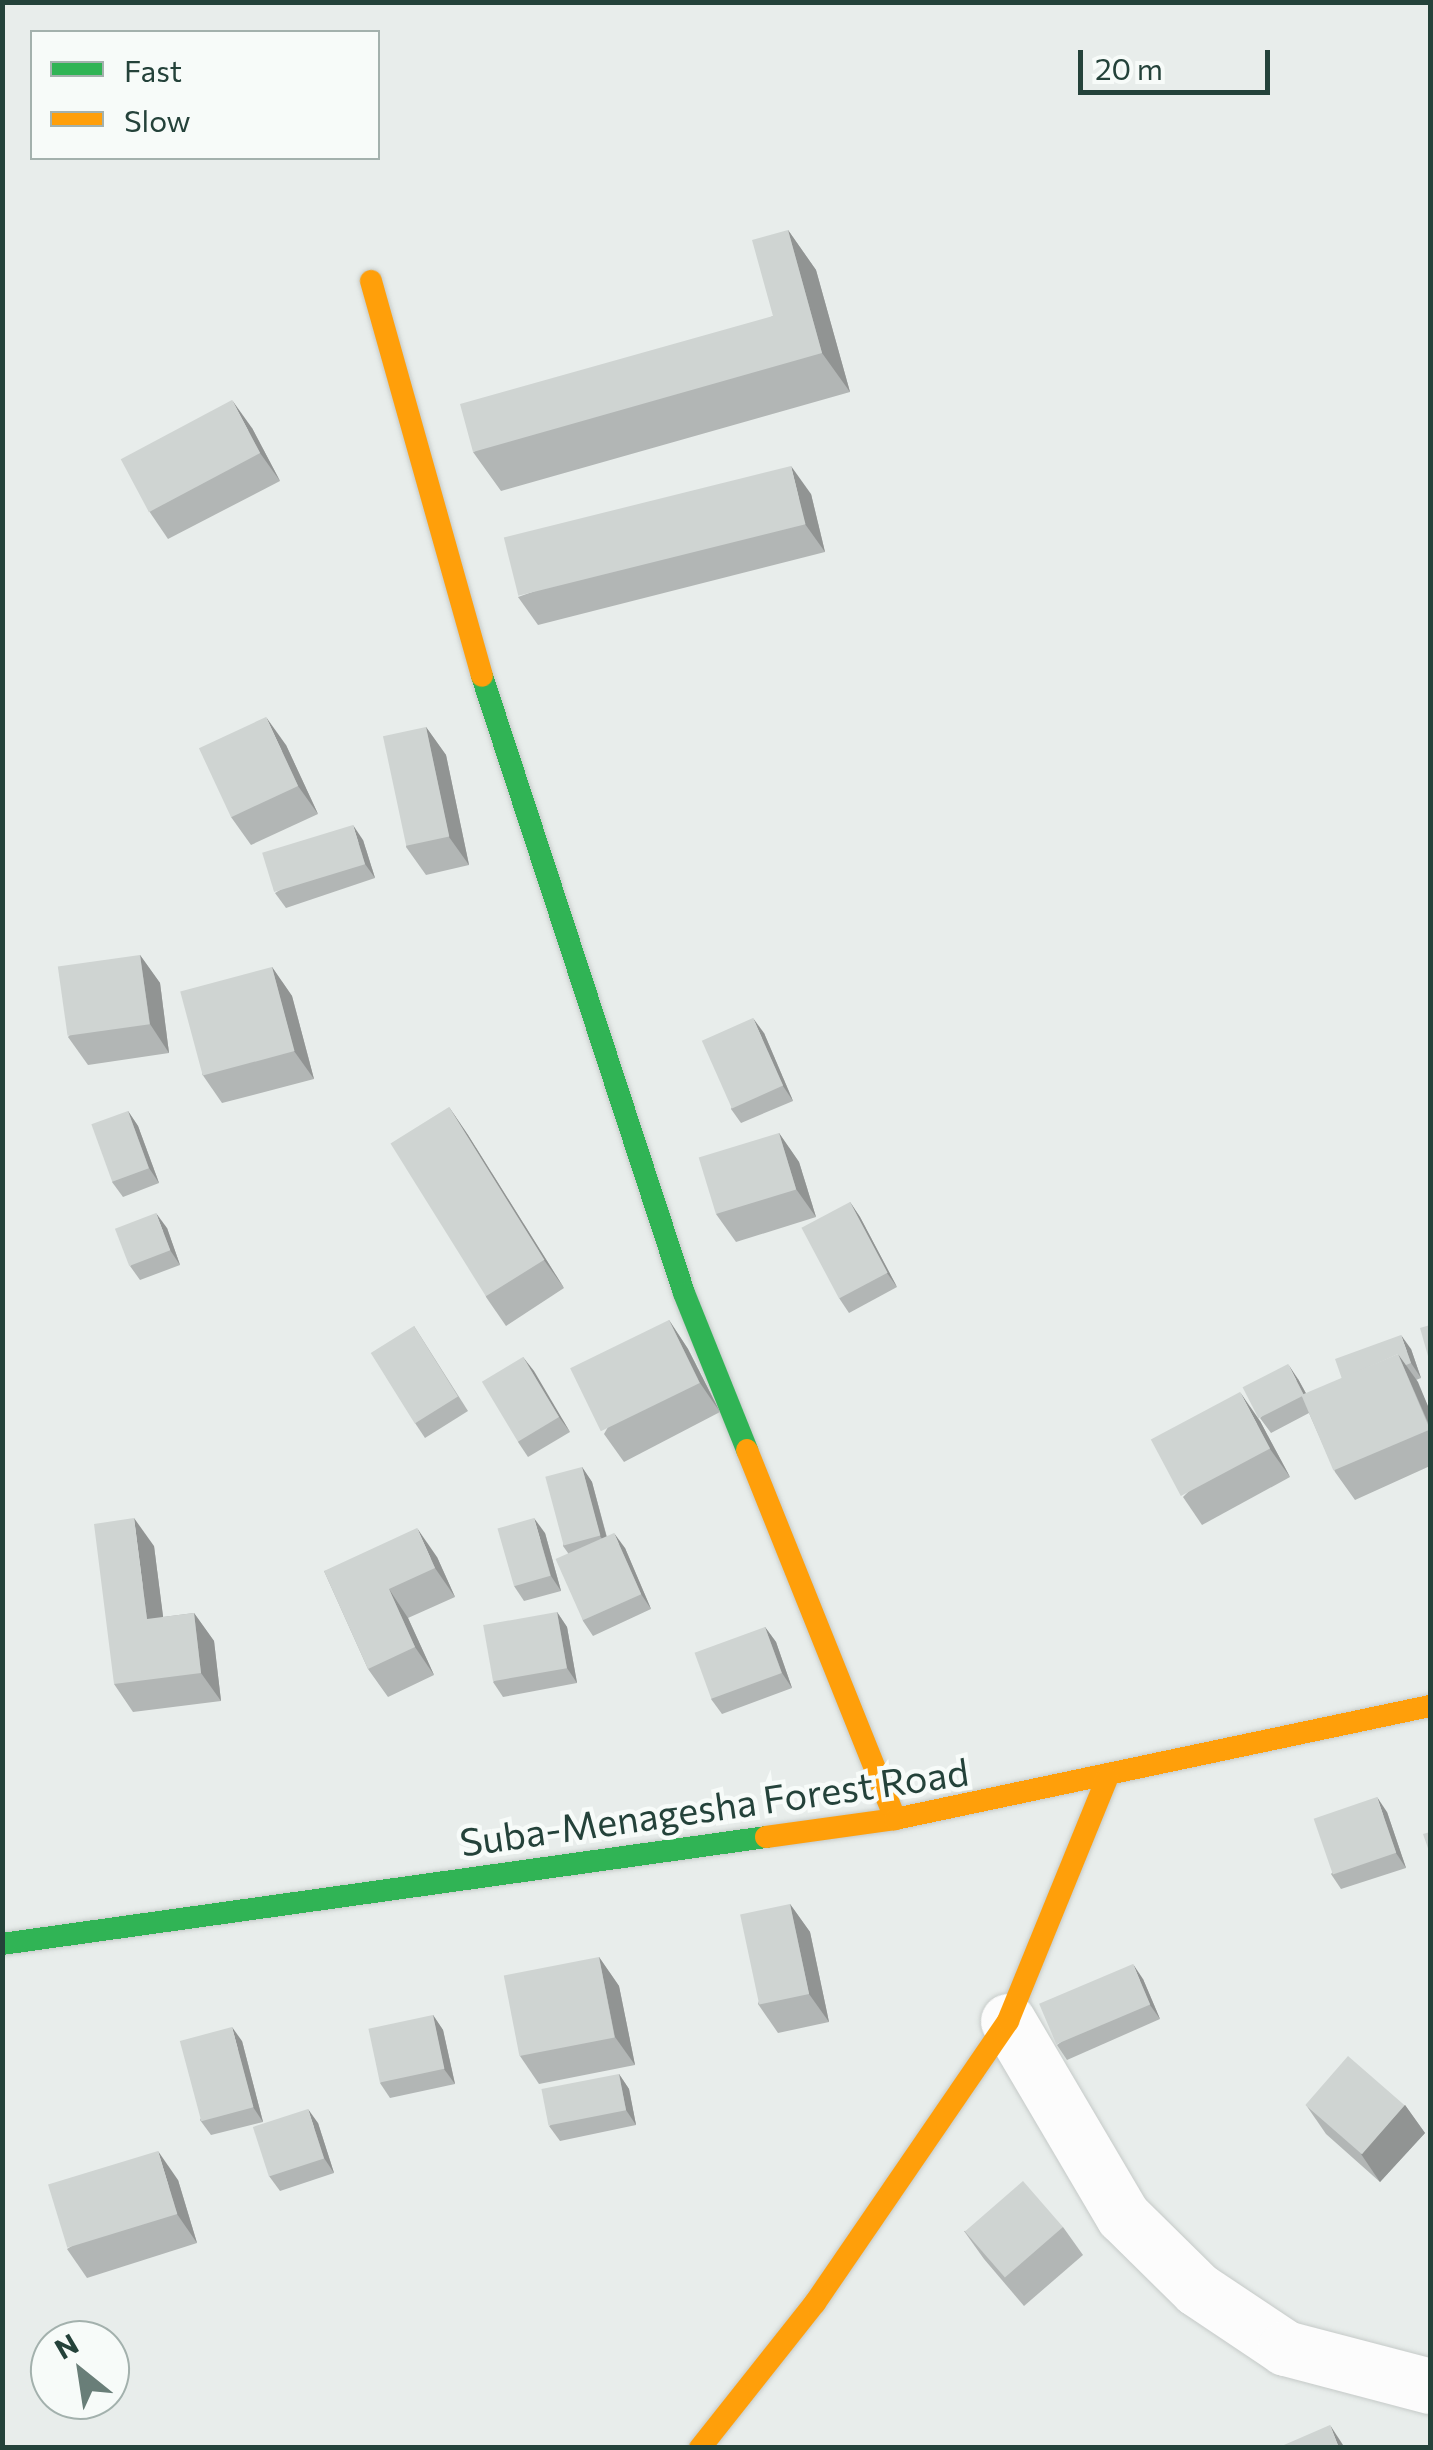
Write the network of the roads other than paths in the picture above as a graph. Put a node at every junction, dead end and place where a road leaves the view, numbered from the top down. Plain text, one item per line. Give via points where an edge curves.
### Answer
1 (372, 282) dead end
2 (1430, 1706) edge
3 (1107, 1778) junction
4 (895, 1819) junction
5 (2, 1944) edge
6 (1008, 2021) junction
7 (1430, 2386) edge
8 (700, 2448) edge

1 - 4 street via 458,601 684,1294
2 - 3 street, Suba-Menagesha Forest Road
3 - 4 street, Suba-Menagesha Forest Road
3 - 6 street
4 - 5 street, Suba-Menagesha Forest Road
6 - 7 street via 1123,2216 1197,2289 1285,2348
6 - 8 street via 815,2302

